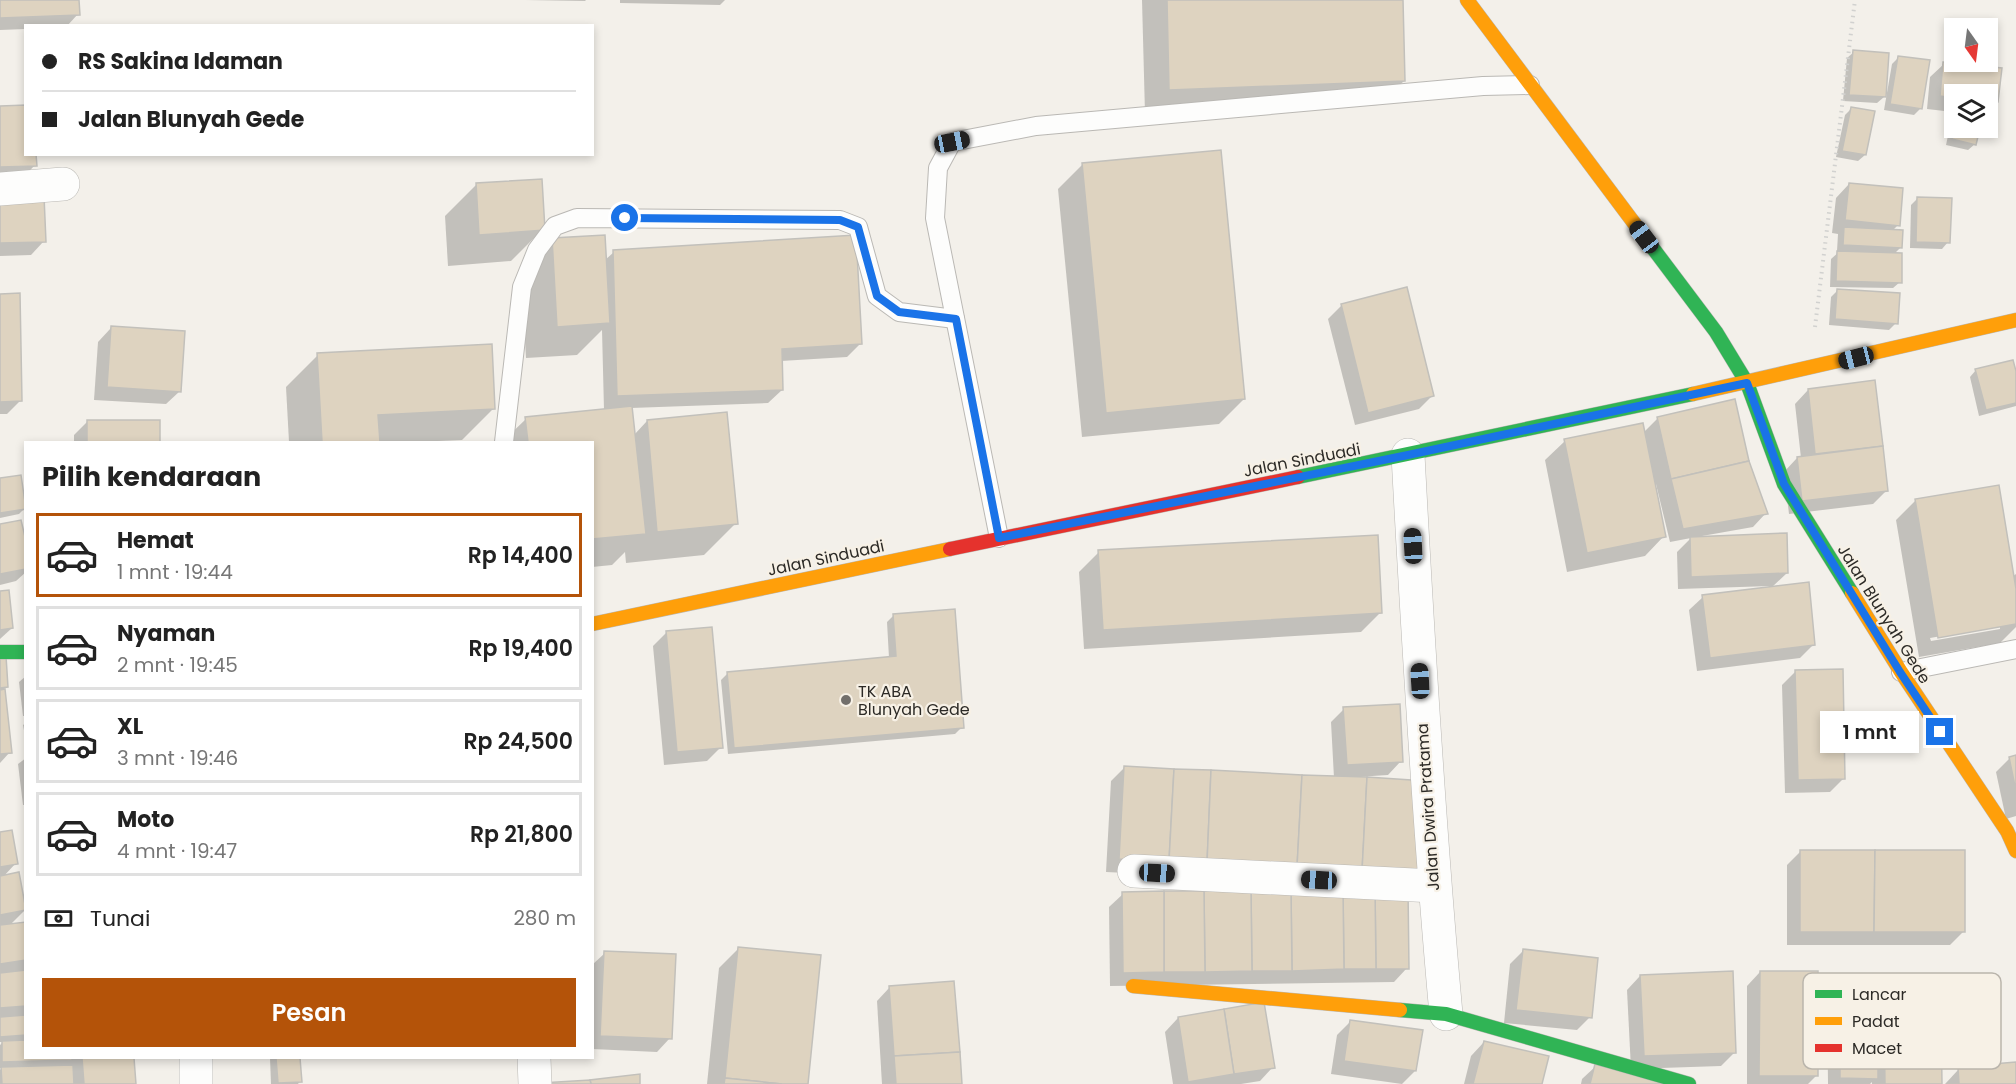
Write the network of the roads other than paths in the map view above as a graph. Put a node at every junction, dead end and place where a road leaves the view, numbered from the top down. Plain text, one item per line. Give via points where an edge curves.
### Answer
1 (1467, 0) edge
2 (1530, 85) junction
3 (63, 184) dead end
4 (0, 189) edge
5 (956, 319) junction
6 (2016, 320) edge
7 (1747, 383) junction
8 (504, 441) edge
9 (1408, 455) junction
10 (999, 538) junction
11 (594, 624) edge
12 (2016, 649) edge
13 (0, 652) edge
14 (24, 652) edge
15 (1900, 672) junction
16 (2016, 851) edge
17 (1134, 871) dead end
18 (1434, 886) junction
19 (1133, 986) dead end
20 (1446, 1014) junction
21 (196, 1059) edge
22 (534, 1059) edge
23 (196, 1084) edge
24 (534, 1084) edge
25 (1689, 1084) edge

1 - 2 street, Jalan Blunyah Gede
2 - 5 lane via 1036,126 952,142 938,168 935,218
2 - 7 street, Jalan Blunyah Gede via 1716,332
3 - 4 street
5 - 8 lane via 899,312 877,296 858,227 840,220 577,218 555,226 537,249 522,286
5 - 10 lane
6 - 7 street, Jalan Sinduadi
7 - 9 street, Jalan Sinduadi
7 - 15 street, Jalan Blunyah Gede via 1784,484
9 - 10 street, Jalan Sinduadi
9 - 18 street, Jalan Dwira Pratama
10 - 11 street, Jalan Sinduadi
12 - 15 lane
13 - 14 street
15 - 16 street, Jalan Blunyah Gede via 2007,831
17 - 18 street
18 - 20 street, Jalan Dwira Pratama
19 - 20 street
20 - 25 street
21 - 23 street
22 - 24 street

